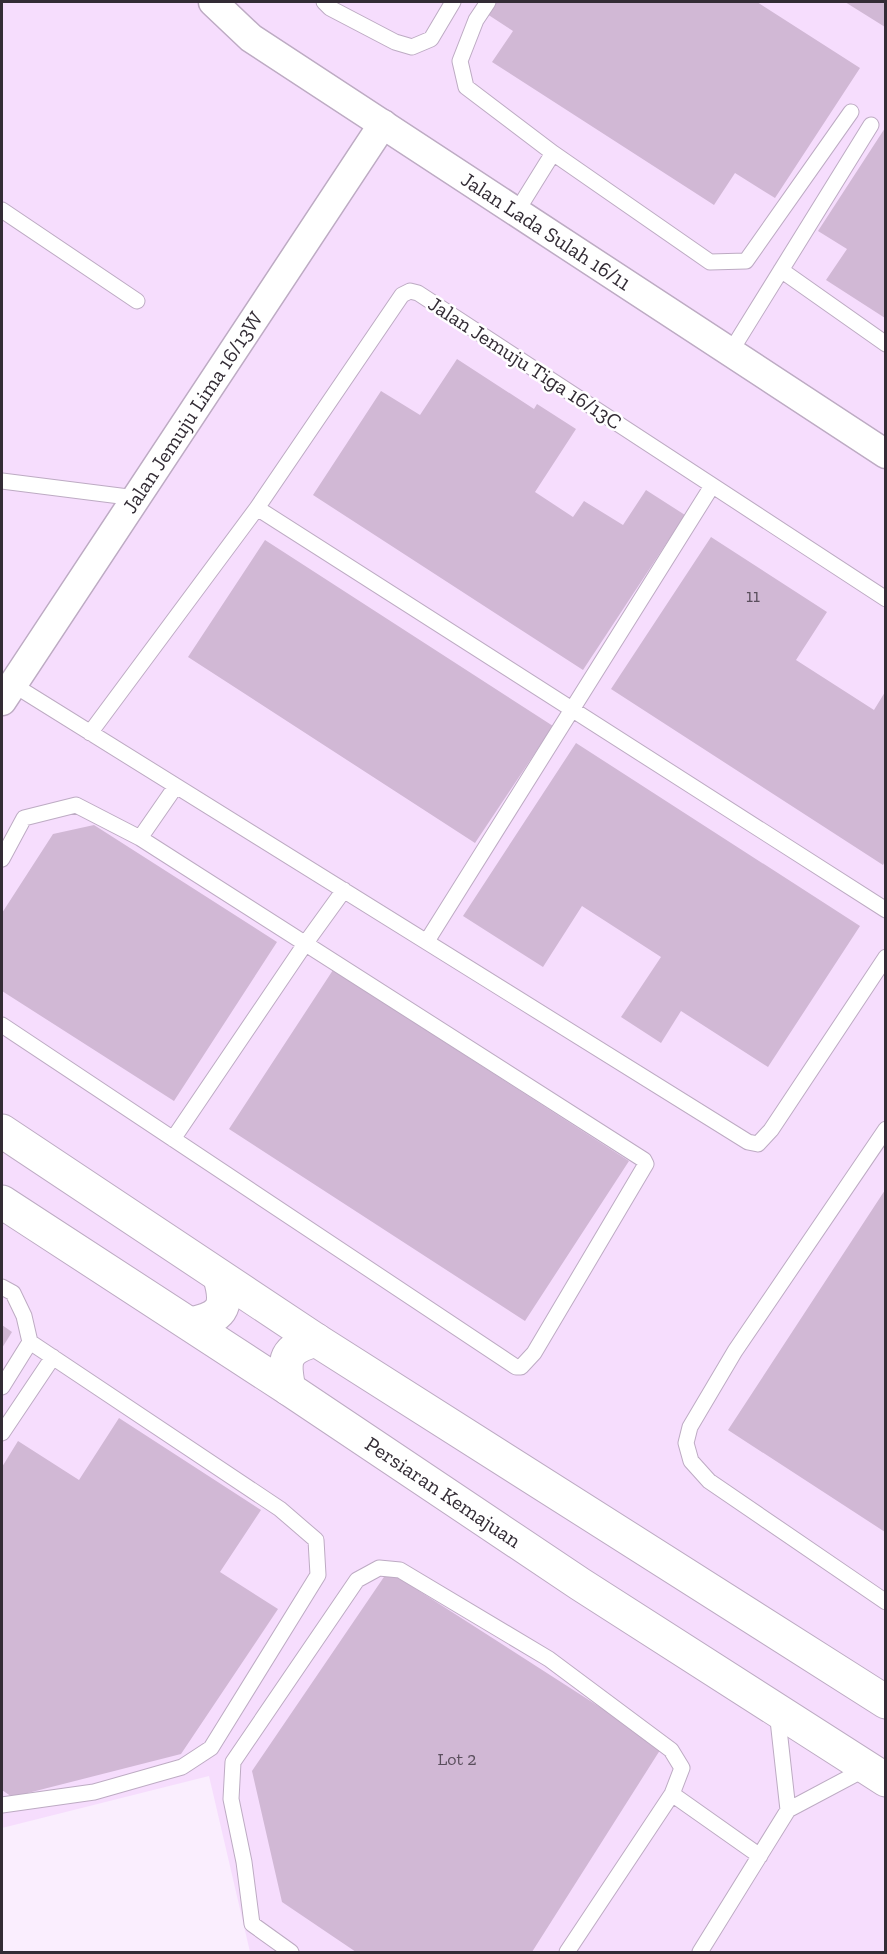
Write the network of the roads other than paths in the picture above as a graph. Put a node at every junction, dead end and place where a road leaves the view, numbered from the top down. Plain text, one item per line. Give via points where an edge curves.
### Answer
1 (213, 2) edge
2 (324, 2) edge
3 (453, 2) edge
4 (488, 2) edge
5 (851, 112) dead end
6 (383, 124) junction
7 (871, 125) dead end
8 (553, 153) junction
9 (2, 210) edge
10 (517, 211) junction
11 (781, 270) junction
12 (137, 301) dead end
13 (885, 344) edge
14 (731, 351) junction
15 (885, 454) edge
16 (2, 481) edge
17 (712, 486) junction
18 (136, 498) junction
19 (257, 507) junction
20 (885, 599) edge
21 (5, 687) edge
22 (573, 710) junction
23 (90, 734) junction
24 (176, 786) junction
25 (140, 838) junction
26 (2, 859) edge
27 (344, 890) junction
28 (885, 910) edge
29 (427, 941) junction
30 (304, 944) junction
31 (885, 957) edge
32 (2, 1025) edge
33 (885, 1129) edge
34 (2, 1131) edge
35 (173, 1139) junction
36 (2, 1202) edge
37 (220, 1278) junction
38 (2, 1287) edge
39 (190, 1324) junction
40 (316, 1340) junction
41 (30, 1342) junction
42 (53, 1357) junction
43 (2, 1387) edge
44 (289, 1389) junction
45 (2, 1433) edge
46 (885, 1602) edge
47 (885, 1702) edge
48 (777, 1711) junction
49 (876, 1774) edge
50 (672, 1794) junction
51 (2, 1805) edge
52 (788, 1810) junction
53 (760, 1856) junction
54 (291, 1953) edge
55 (567, 1953) edge
56 (700, 1953) edge

1 - 6 street, Jalan Lada Sulah 16/11 via 251,38
2 - 3 lane via 394,42 412,47 431,39
4 - 8 lane via 459,61 466,87
5 - 8 lane via 746,261 710,262
6 - 10 street, Jalan Lada Sulah 16/11
6 - 18 street, Jalan Jemuju Lima 16/13W
7 - 11 lane
8 - 10 lane
9 - 12 lane
10 - 14 street, Jalan Lada Sulah 16/11
11 - 13 lane
11 - 14 lane
14 - 15 street, Jalan Lada Sulah 16/11
16 - 18 lane
17 - 19 lane, Jalan Jemuju Tiga 16/13C via 410,291 402,295
17 - 20 lane, Jalan Jemuju Tiga 16/13C
17 - 22 lane
18 - 21 street, Jalan Jemuju Lima 16/13W
19 - 22 lane
19 - 23 lane, Jalan Jemuju Tiga 16/13C
21 - 23 lane
22 - 28 lane
22 - 29 lane
23 - 24 lane
24 - 25 lane
24 - 27 lane
25 - 26 lane via 76,806 24,818
25 - 30 lane
27 - 29 lane
27 - 30 lane
29 - 31 lane via 748,1142 758,1143 771,1130
30 - 35 lane
30 - 35 lane via 645,1162 534,1353 521,1367 516,1367
32 - 35 lane
33 - 46 lane via 735,1351 690,1427 686,1443 692,1461 709,1482
34 - 37 main road
36 - 39 main road, Persiaran Kemajuan
37 - 39 main road via 225,1294 218,1314
37 - 40 main road
38 - 41 lane via 13,1293
39 - 44 main road, Persiaran Kemajuan
40 - 44 main road via 293,1349 286,1358
40 - 47 main road
41 - 42 lane
41 - 43 lane
42 - 45 lane
42 - 51 lane via 305,1529 316,1540 318,1575 211,1748 182,1767 94,1792
44 - 48 main road, Persiaran Kemajuan
48 - 49 main road, Persiaran Kemajuan
48 - 52 lane
49 - 52 lane
50 - 53 lane
50 - 54 lane via 682,1768 671,1750 549,1659 400,1570 379,1568 357,1580 233,1762 231,1799 252,1924
50 - 55 lane
52 - 53 lane
53 - 56 lane

